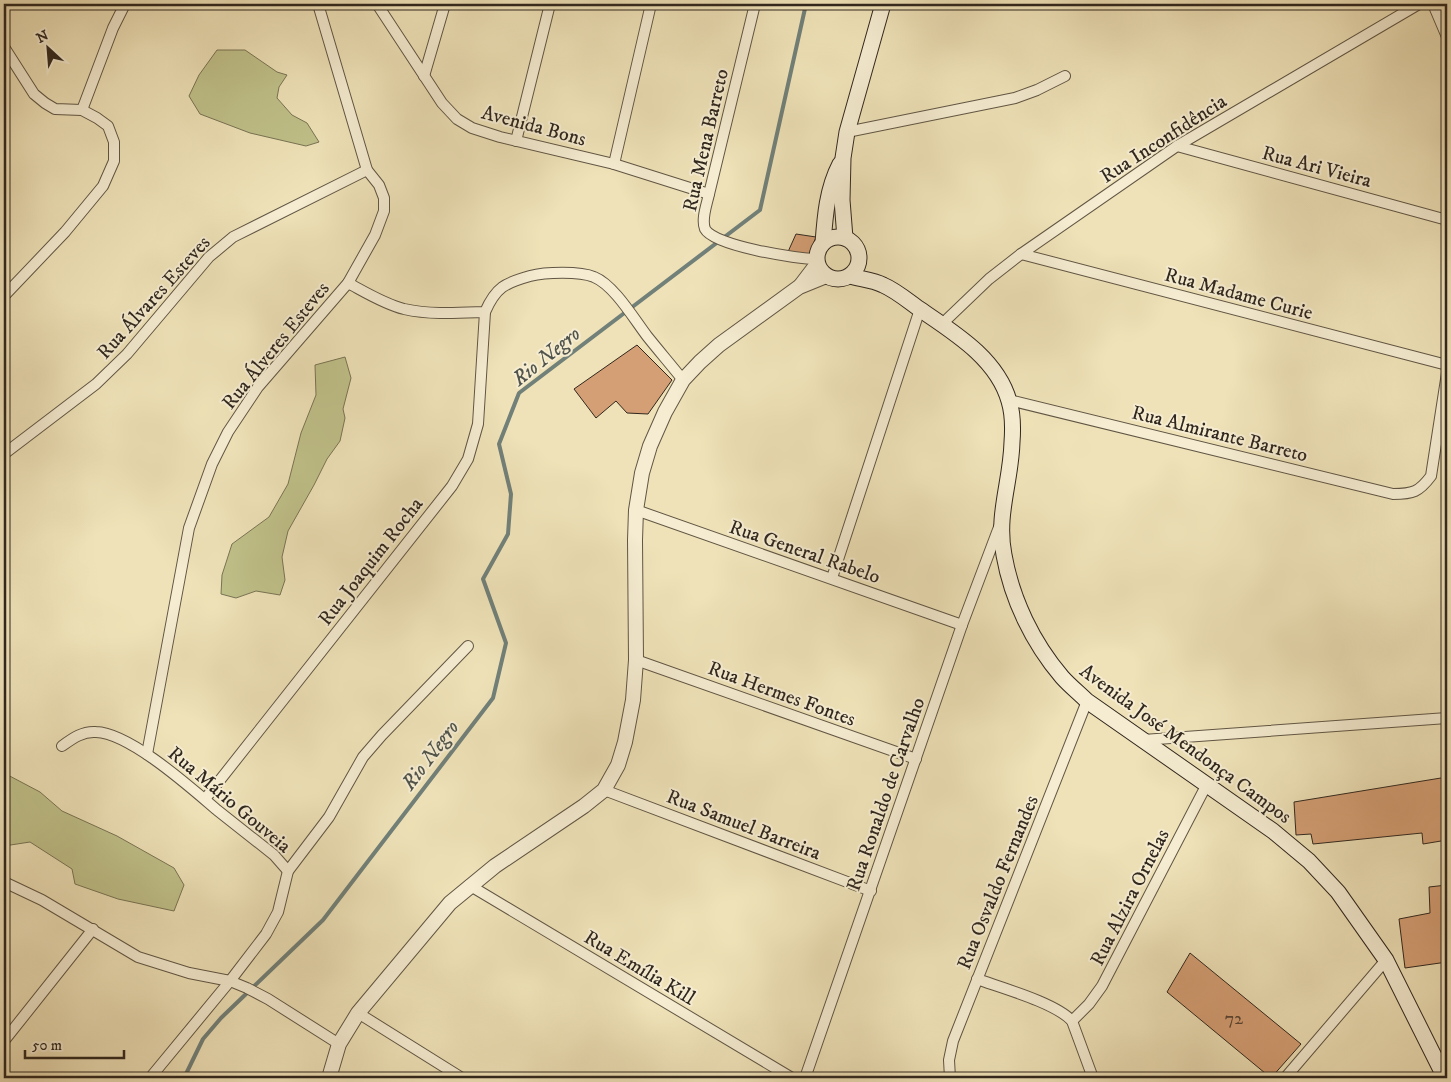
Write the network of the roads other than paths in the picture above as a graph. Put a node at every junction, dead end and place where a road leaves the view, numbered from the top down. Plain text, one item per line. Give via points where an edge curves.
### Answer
1 (125, 4) edge
2 (318, 4) edge
3 (377, 4) edge
4 (445, 4) edge
5 (550, 4) edge
6 (651, 4) edge
7 (755, 4) edge
8 (884, 4) edge
9 (1419, 4) edge
10 (1433, 4) edge
11 (1447, 37) edge
12 (4, 47) edge
13 (424, 76) junction
14 (1065, 76) dead end
15 (82, 110) junction
16 (847, 132) junction
17 (516, 141) junction
18 (1177, 146) junction
19 (843, 158) junction
20 (614, 164) junction
21 (367, 170) junction
22 (709, 194) junction
23 (1447, 220) edge
24 (845, 238) junction
25 (823, 243) junction
26 (859, 254) junction
27 (1021, 254) junction
28 (820, 266) junction
29 (850, 276) junction
30 (348, 283) junction
31 (882, 284) junction
32 (4, 296) edge
33 (920, 309) junction
34 (485, 312) junction
35 (942, 324) junction
36 (1447, 365) edge
37 (1447, 373) edge
38 (683, 380) junction
39 (1009, 400) junction
40 (4, 454) edge
41 (636, 510) junction
42 (1001, 522) junction
43 (832, 578) junction
44 (962, 625) junction
45 (468, 646) dead end
46 (636, 660) junction
47 (1087, 701) junction
48 (1447, 718) edge
49 (1143, 740) junction
50 (62, 746) dead end
51 (147, 754) junction
52 (916, 759) junction
53 (1207, 784) junction
54 (604, 790) junction
55 (204, 799) junction
56 (288, 871) junction
57 (4, 882) edge
58 (469, 885) junction
59 (871, 891) junction
60 (93, 929) junction
61 (1386, 960) junction
62 (977, 979) junction
63 (230, 981) junction
64 (358, 1013) junction
65 (1072, 1021) junction
66 (4, 1041) edge
67 (339, 1044) junction
68 (150, 1078) edge
69 (329, 1078) edge
70 (462, 1078) edge
71 (792, 1078) edge
72 (805, 1078) edge
73 (950, 1078) edge
74 (1092, 1078) edge
75 (1285, 1078) edge
76 (1445, 1078) edge

1 - 15 street
2 - 21 street, Rua Álveres Esteves
3 - 13 street, Avenida Bons
4 - 13 street
5 - 17 street
6 - 20 street
7 - 22 street, Rua Mena Barreto
8 - 16 main road
9 - 18 street, Rua Inconfidência
10 - 11 street
12 - 15 street via 34,94 44,103 55,109
13 - 17 street, Avenida Bons via 442,104 457,119 472,128
14 - 16 street via 1015,98
15 - 32 street via 108,126 114,142 114,161 103,186 65,232
16 - 19 main road
17 - 20 street, Avenida Bons
18 - 23 street, Rua Ari Vieira
18 - 27 street, Rua Inconfidência
19 - 24 main road
19 - 25 main road via 827,200
20 - 22 street, Avenida Bons
21 - 30 street, Rua Álveres Esteves via 379,185 384,211 375,235
21 - 40 street, Rua Álvares Esteves via 233,237 208,256 127,354 96,384
22 - 28 street, Rua Mena Barreto via 705,228 715,237
24 - 25 main road via 837,237
24 - 26 main road via 854,244
25 - 28 main road via 817,254
26 - 29 main road via 856,270
26 - 31 main road, Avenida José Mendonça Campos
27 - 35 street, Rua Inconfidência via 989,279
27 - 36 street, Rua Madame Curie
28 - 29 main road via 834,279
28 - 38 street via 799,287 719,345
29 - 31 main road, Avenida José Mendonça Campos
30 - 34 street via 403,308 430,313
30 - 51 street, Rua Álveres Esteves via 258,387 228,432 212,464 188,536
31 - 33 main road, Avenida José Mendonça Campos
33 - 35 main road, Avenida José Mendonça Campos
33 - 43 street
34 - 38 street via 508,282 536,274 581,273 594,277 620,300
34 - 55 street, Rua Joaquim Rocha via 478,424 468,459 452,486
35 - 39 main road, Avenida José Mendonça Campos via 992,367
37 - 39 street, Rua Almirante Barreto via 1431,476 1423,487 1410,494 1393,494
38 - 41 street via 650,446
39 - 42 main road, Avenida José Mendonça Campos via 1012,444
41 - 43 street, Rua General Rabelo
41 - 46 street
42 - 44 street, Rua Ronaldo de Carvalho
42 - 47 main road, Avenida José Mendonça Campos via 1012,588 1029,628 1047,658
43 - 44 street, Rua General Rabelo
44 - 52 street, Rua Ronaldo de Carvalho
45 - 56 street via 363,757 329,817
46 - 52 street, Rua Hermes Fontes
46 - 54 street via 625,742 618,765
47 - 49 main road, Avenida José Mendonça Campos
47 - 62 street, Rua Osvaldo Fernandes
48 - 49 street
49 - 53 main road, Avenida José Mendonça Campos
50 - 51 street, Rua Mário Gouveia via 85,732 98,732 120,739
51 - 55 street, Rua Mário Gouveia
52 - 59 street, Rua Ronaldo de Carvalho
53 - 61 main road, Avenida José Mendonça Campos via 1309,861 1338,892
53 - 65 street, Rua Alzira Ornelas via 1102,986
54 - 58 street
54 - 59 street, Rua Samuel Barreira
55 - 56 street, Rua Mário Gouveia via 274,855
56 - 63 street, Rua Mário Gouveia via 278,912 266,934
57 - 60 street
58 - 64 street via 450,903
58 - 71 street, Rua Emília Kill
59 - 72 street, Rua Ronaldo de Carvalho
60 - 63 street via 138,957 189,973
60 - 66 street
61 - 75 street
61 - 76 main road, Avenida José Mendonça Campos
62 - 65 street via 1052,1007
62 - 73 street, Rua Osvaldo Fernandes via 953,1041
63 - 67 street via 268,999
63 - 68 street, Rua Mário Gouveia
64 - 67 street
64 - 70 street
65 - 74 street
67 - 69 street

